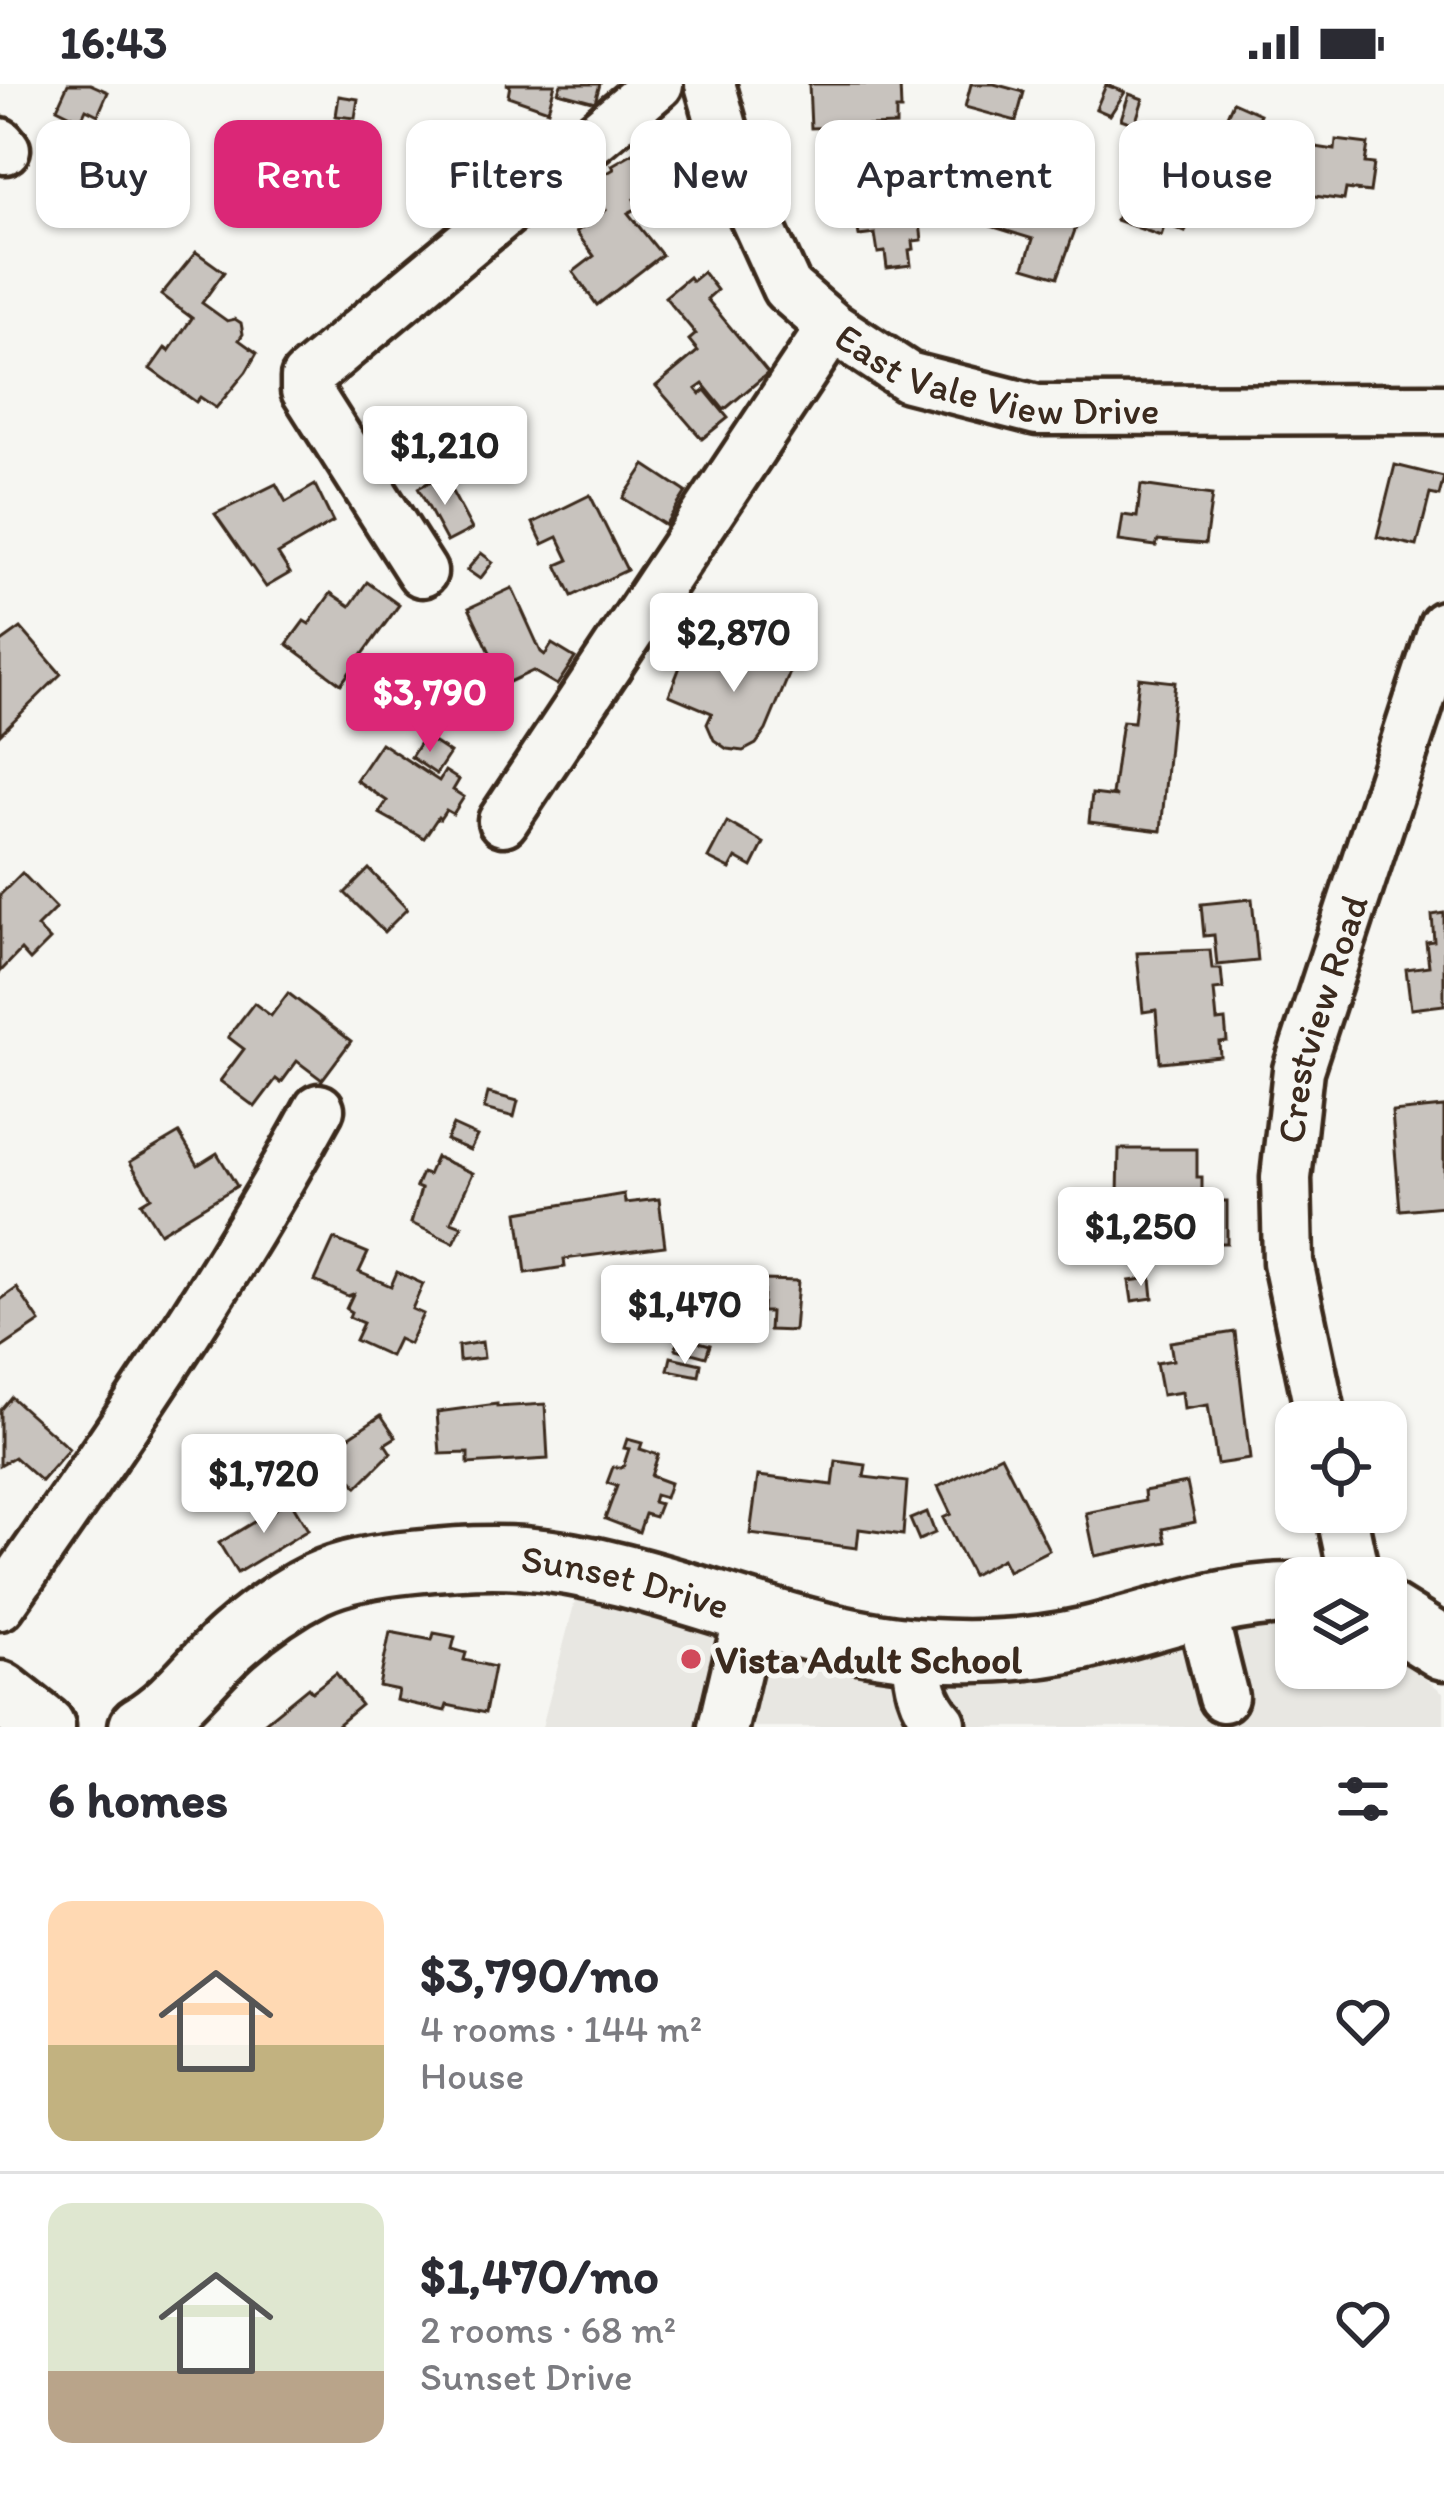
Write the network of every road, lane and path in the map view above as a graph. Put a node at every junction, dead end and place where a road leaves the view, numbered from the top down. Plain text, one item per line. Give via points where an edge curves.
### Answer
1 (658, 84) edge
2 (710, 84) edge
3 (832, 327) junction
4 (1444, 409) edge
5 (422, 572) dead end
6 (1444, 626) edge
7 (503, 820) dead end
8 (319, 1109) dead end
9 (1318, 1401) edge
10 (1275, 1595) edge
11 (0, 1605) edge
12 (1202, 1609) junction
13 (750, 1612) junction
14 (1407, 1626) edge
15 (916, 1648) junction
16 (1444, 1649) edge
17 (0, 1692) edge
18 (1223, 1697) dead end
19 (941, 1723) dead end
20 (44, 1727) edge
21 (140, 1727) edge
22 (723, 1727) edge

1 - 5 street via 306,378 306,390
2 - 3 street, East Vale View Drive via 736,176 788,288
3 - 4 street, East Vale View Drive via 908,377 1036,410
3 - 7 street
6 - 9 street, Crestview Road via 1298,1070 1286,1178 1288,1262
8 - 11 street via 147,1396
10 - 12 main road, Sunset Drive
12 - 15 main road, Sunset Drive via 1022,1649
12 - 18 street
13 - 15 main road, Sunset Drive
13 - 21 main road, Sunset Drive via 522,1558 383,1565 318,1583 280,1604
13 - 22 street
14 - 16 main road
15 - 19 street via 920,1689
17 - 20 main road

